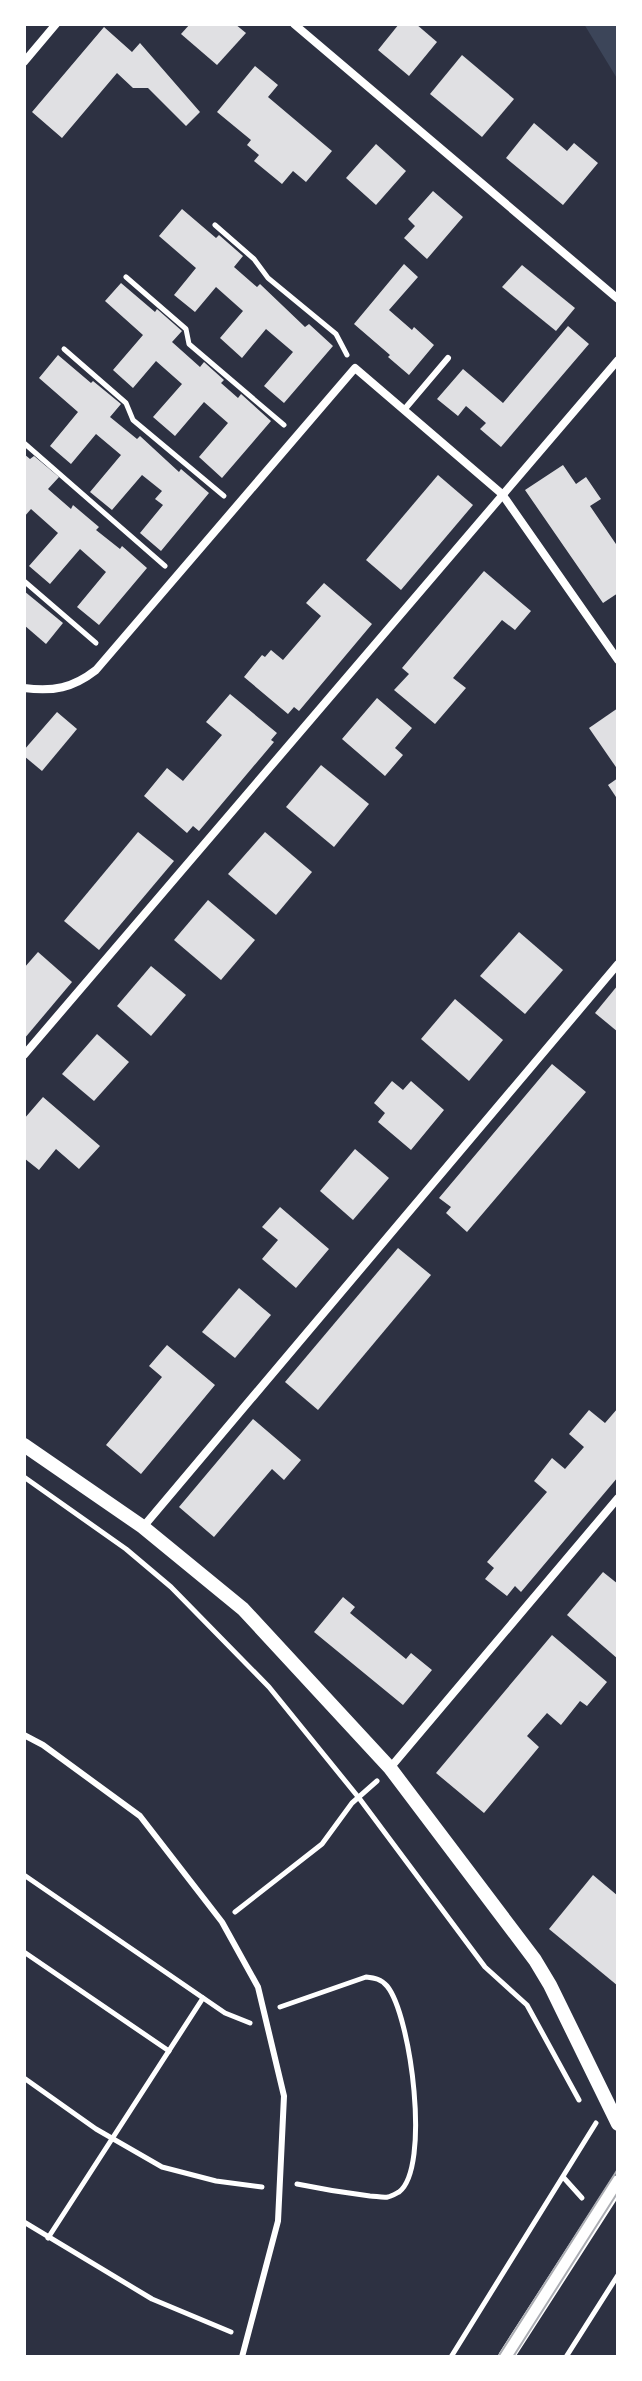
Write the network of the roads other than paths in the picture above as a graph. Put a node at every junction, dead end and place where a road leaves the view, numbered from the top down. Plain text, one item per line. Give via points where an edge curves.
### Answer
1 (56, 24) edge
2 (294, 24) edge
3 (24, 62) edge
4 (618, 299) edge
5 (448, 358) dead end
6 (618, 360) edge
7 (404, 410) junction
8 (502, 494) junction
9 (618, 660) edge
10 (24, 688) edge
11 (618, 964) edge
12 (24, 1055) edge
13 (24, 1445) edge
14 (618, 1498) edge
15 (143, 1527) junction
16 (24, 1735) edge
17 (390, 1768) junction
18 (618, 2124) edge
19 (618, 2183) edge
20 (242, 2357) edge
21 (506, 2357) edge

1 - 3 street
2 - 4 street
5 - 7 lane
6 - 8 street
7 - 8 street
7 - 10 street via 355,368 96,670 68,688
8 - 9 street
8 - 12 street
11 - 15 street
13 - 15 street
14 - 17 street
15 - 17 street via 243,1609
16 - 20 lane via 140,1816 222,1922 258,1987 284,2096 280,2189 278,2221
17 - 18 street via 535,1960
19 - 21 main road

